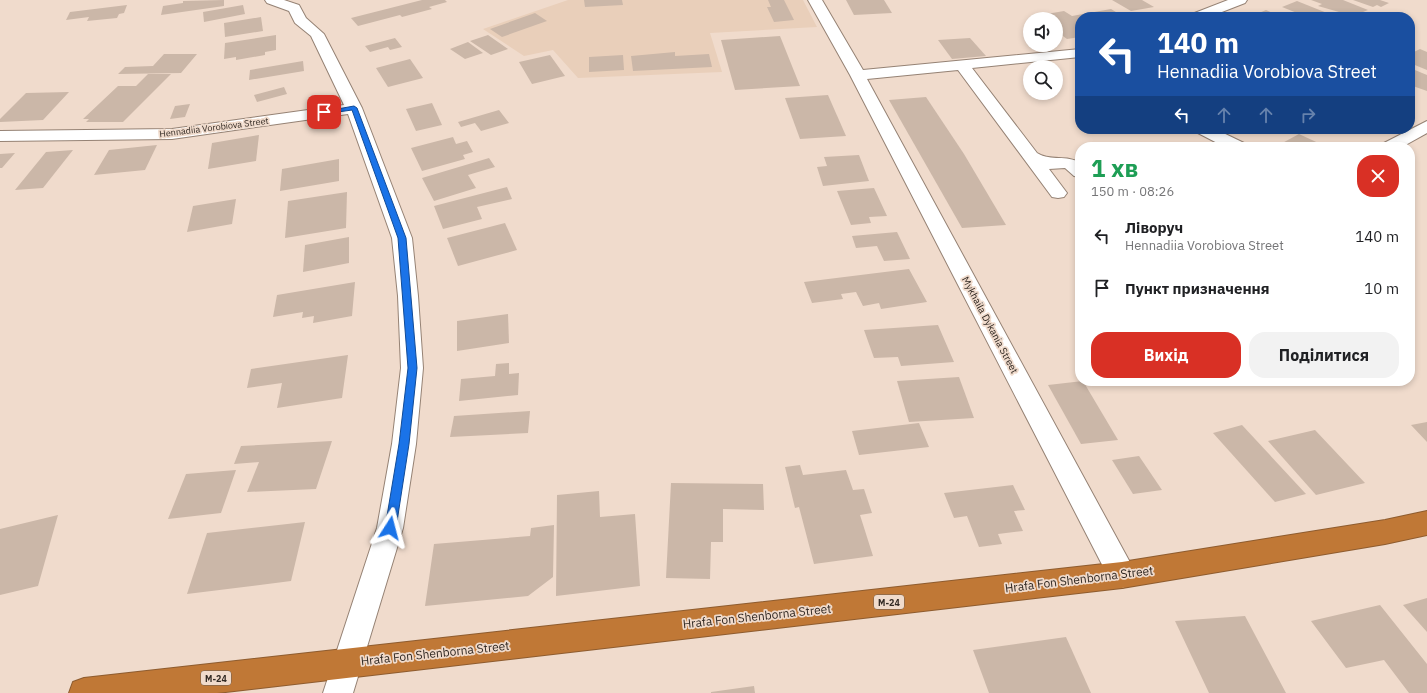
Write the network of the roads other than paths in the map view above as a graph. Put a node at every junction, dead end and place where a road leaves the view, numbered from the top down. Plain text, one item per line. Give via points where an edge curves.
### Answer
1 (272, 0) edge
2 (293, 0) edge
3 (815, 0) edge
4 (1240, 0) edge
5 (1210, 12) edge
6 (300, 20) junction
7 (1075, 54) edge
8 (962, 65) junction
9 (858, 75) junction
10 (354, 108) junction
11 (1427, 126) edge
12 (1415, 133) edge
13 (1212, 134) edge
14 (1413, 134) edge
15 (0, 136) edge
16 (1228, 142) edge
17 (1399, 142) edge
18 (1031, 157) junction
19 (1075, 166) edge
20 (1058, 193) dead end
21 (1427, 523) edge
22 (1122, 575) junction
23 (348, 663) junction
24 (84, 693) edge
25 (338, 693) edge

1 - 6 street via 294,8
2 - 6 street
3 - 9 street, Mykhaila Dykania Street
4 - 5 street
6 - 10 street via 317,34
7 - 8 street
8 - 9 street
8 - 18 street
9 - 22 street, Mykhaila Dykania Street
10 - 15 street, Hennadiia Vorobiova Street via 172,134
10 - 23 street via 402,238 412,368 404,444 390,528
11 - 12 street
13 - 16 street
14 - 17 street
18 - 19 street via 1044,164 1068,162
18 - 20 street
21 - 22 highway, Hrafa Fon Shenborna Street / М-24
22 - 23 highway, Hrafa Fon Shenborna Street / М-24
23 - 24 highway, Hrafa Fon Shenborna Street / М-24
23 - 25 street

